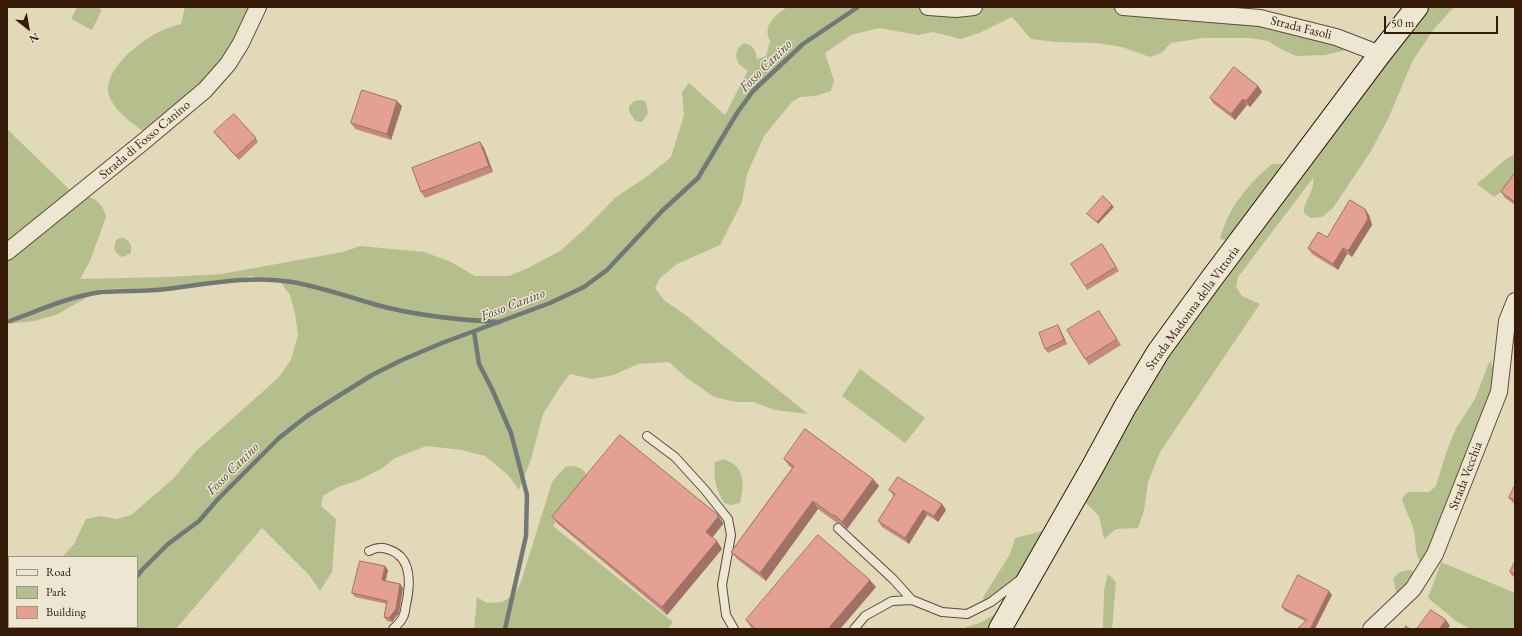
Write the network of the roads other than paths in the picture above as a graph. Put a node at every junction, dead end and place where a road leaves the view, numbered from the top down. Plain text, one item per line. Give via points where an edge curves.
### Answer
1 (258, 7) edge
2 (928, 7) edge
3 (974, 7) edge
4 (1123, 7) edge
5 (1417, 7) edge
6 (1380, 54) junction
7 (7, 252) edge
8 (1515, 301) edge
9 (647, 436) dead end
10 (838, 528) edge
11 (369, 551) dead end
12 (1032, 575) junction
13 (912, 600) junction
14 (393, 629) edge
15 (734, 629) edge
16 (854, 629) edge
17 (1000, 629) edge
18 (1371, 629) edge

1 - 7 street, Strada di Fosso Canino via 228,64 205,90
2 - 3 street
4 - 6 street, Strada Fasoli via 1260,18 1336,37
5 - 6 street, Strada Madonna della Vittoria
6 - 12 street, Strada Madonna della Vittoria via 1158,352
8 - 18 street, Strada Vecchia via 1507,321 1499,392 1436,554 1413,589
9 - 15 lane via 675,457 728,519 731,534 722,584 726,615
10 - 13 lane
11 - 14 lane via 383,548 394,552 404,560 408,573 409,592 404,617
12 - 13 lane via 1018,580 991,602 967,614 942,612
12 - 17 street, Strada Madonna della Vittoria
13 - 16 lane via 892,601 865,616

